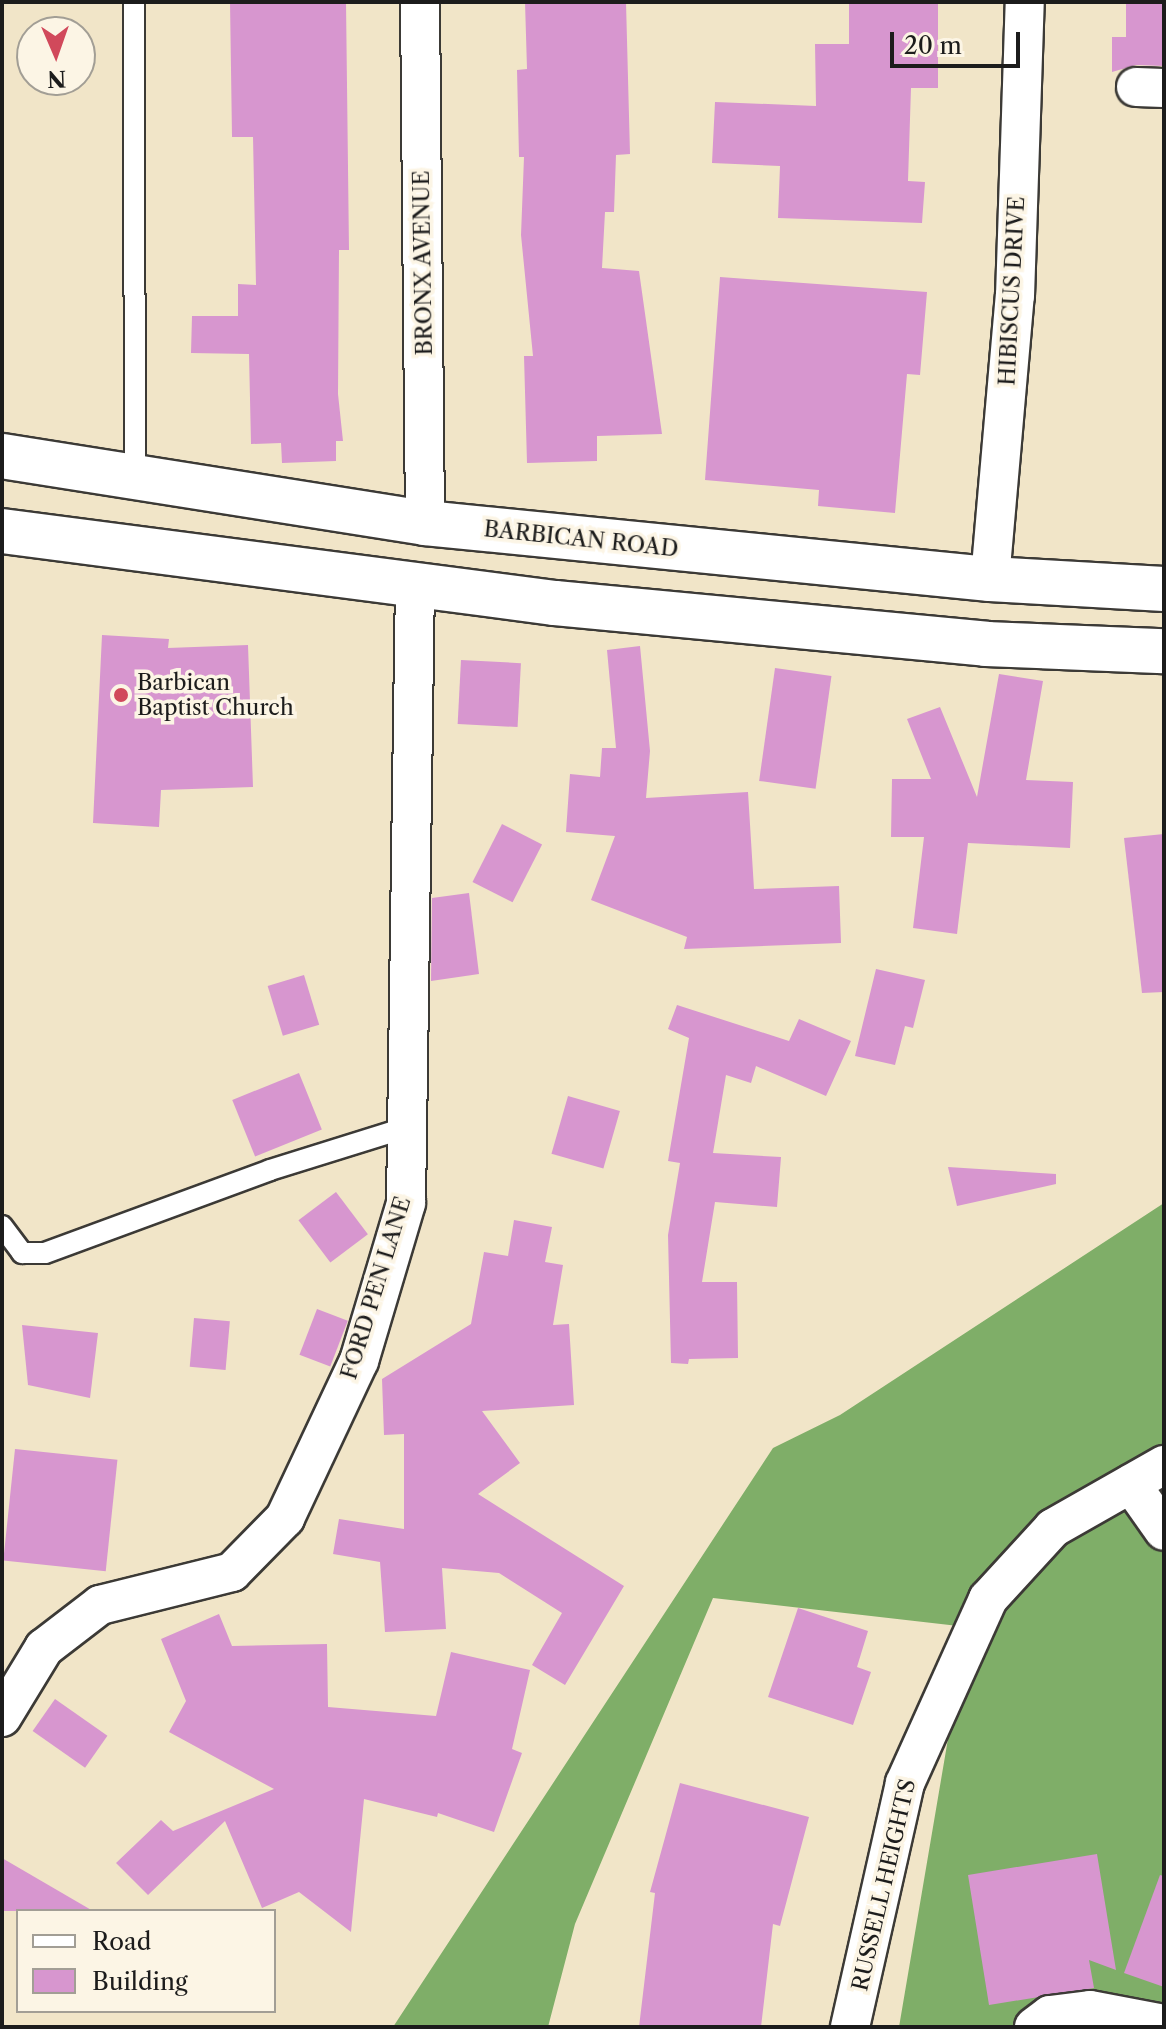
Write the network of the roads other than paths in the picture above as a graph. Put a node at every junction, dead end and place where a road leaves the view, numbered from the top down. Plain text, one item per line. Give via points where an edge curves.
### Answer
1 (134, 2) edge
2 (420, 2) edge
3 (1025, 2) edge
4 (2, 456) edge
5 (135, 478) junction
6 (425, 523) junction
7 (2, 531) edge
8 (990, 579) junction
9 (415, 585) junction
10 (1164, 589) edge
11 (1164, 651) edge
12 (408, 1127) junction
13 (2, 1226) edge
14 (1164, 1465) edge
15 (1131, 1484) junction
16 (1164, 1531) edge
17 (2, 1717) edge
18 (1164, 2024) edge
19 (850, 2027) edge
20 (1034, 2027) edge

1 - 5 lane
2 - 6 street, BRONX AVENUE
3 - 8 street, HIBISCUS DRIVE via 1015,296
4 - 5 main road, BARBICAN ROAD
5 - 6 main road, BARBICAN ROAD
6 - 8 main road, BARBICAN ROAD
7 - 9 main road
8 - 10 main road, BARBICAN ROAD
9 - 11 main road via 986,644
9 - 12 street, FORD PEN LANE
12 - 13 lane via 270,1170 45,1253 22,1253
12 - 17 street, FORD PEN LANE via 406,1203 359,1361 285,1518 232,1572 100,1605 44,1648
14 - 15 street, RUSSELL HEIGHTS
15 - 16 street
15 - 19 street, RUSSELL HEIGHTS via 1053,1528 988,1599 905,1783
18 - 20 street via 1090,2010 1050,2015

